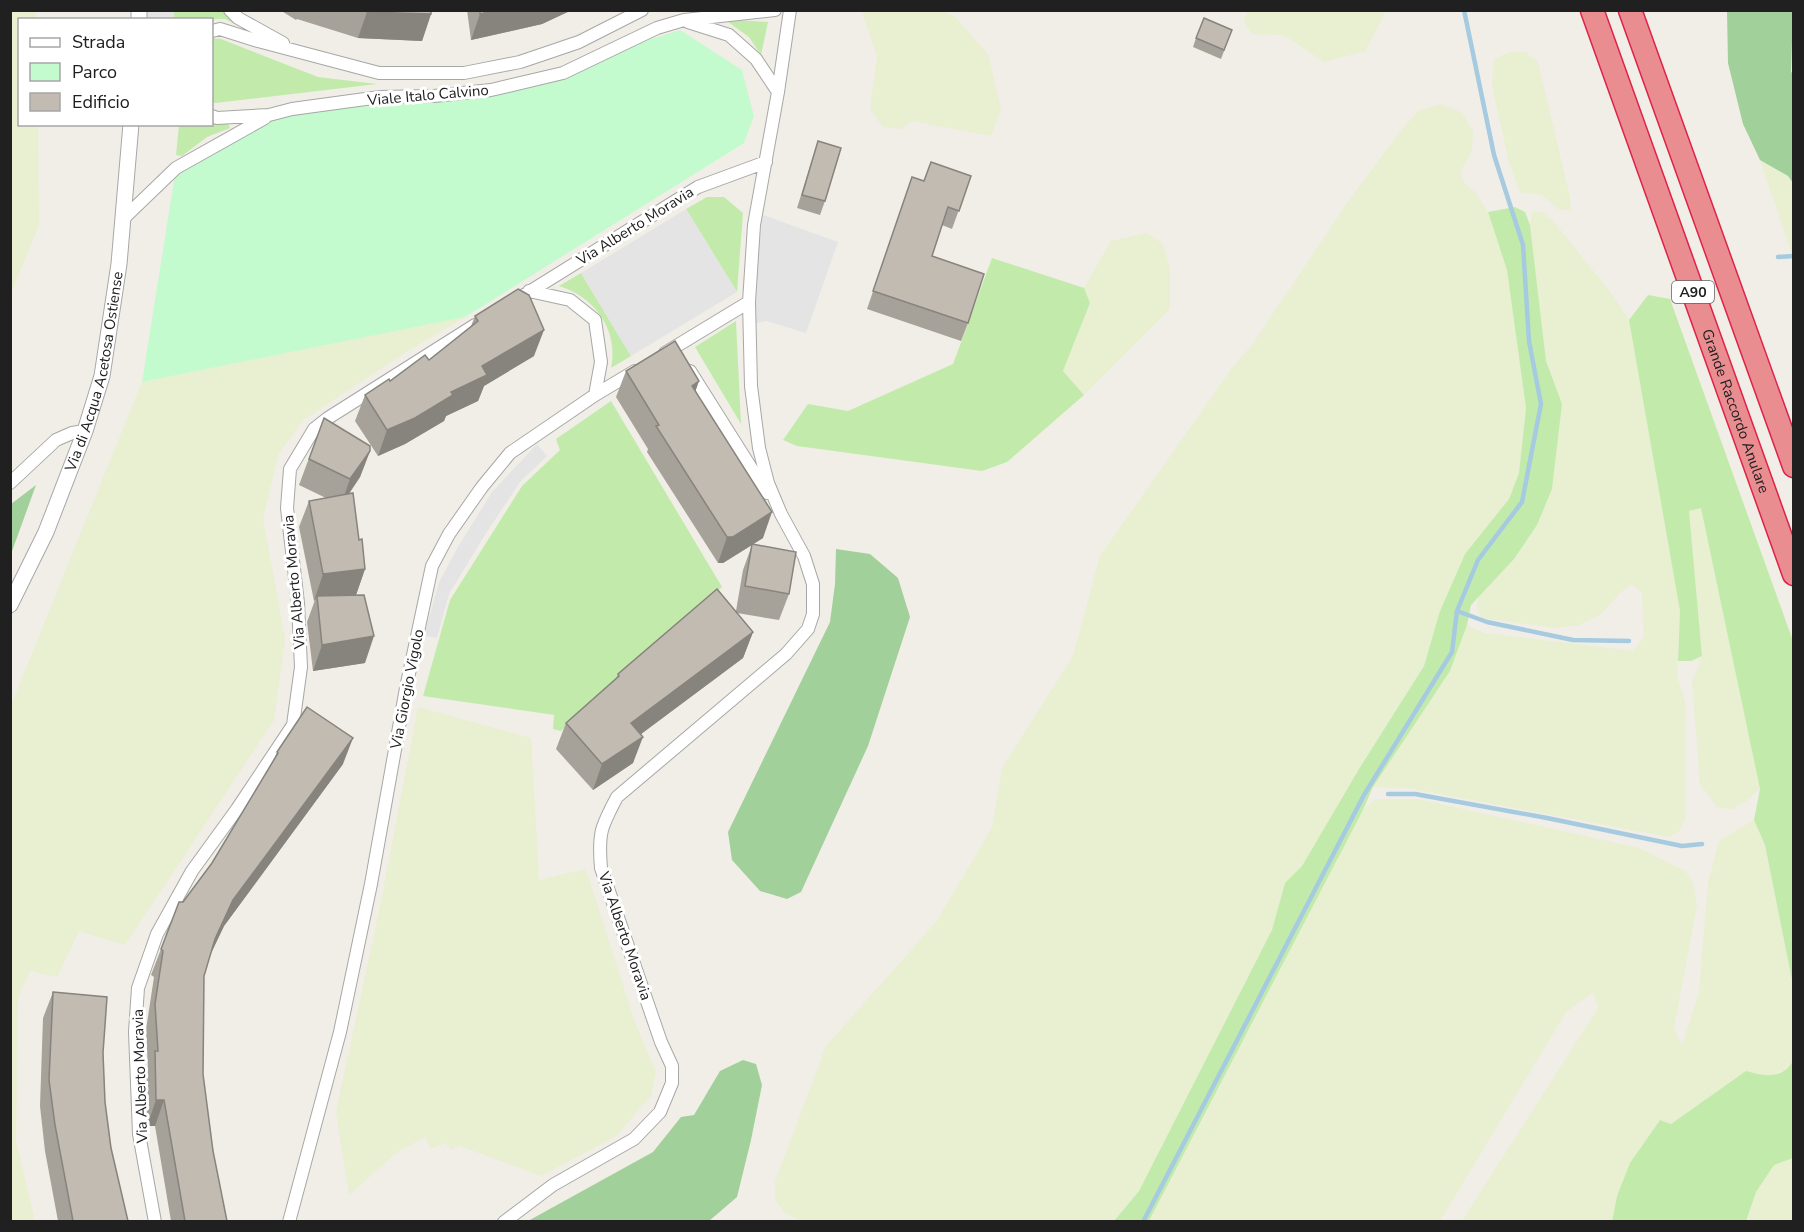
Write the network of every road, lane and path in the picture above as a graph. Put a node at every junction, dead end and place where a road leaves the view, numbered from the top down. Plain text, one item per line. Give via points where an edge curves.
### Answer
1 (230, 10) edge
2 (642, 10) edge
3 (775, 10) edge
4 (790, 10) edge
5 (1592, 10) edge
6 (1630, 10) edge
7 (684, 20) junction
8 (213, 31) edge
9 (300, 52) junction
10 (778, 92) junction
11 (269, 115) junction
12 (213, 116) edge
13 (131, 126) edge
14 (766, 162) junction
15 (123, 219) junction
16 (529, 291) junction
17 (749, 302) junction
18 (675, 347) junction
19 (595, 396) junction
20 (85, 431) junction
21 (1794, 466) edge
22 (10, 483) edge
23 (781, 514) junction
24 (1794, 574) edge
25 (10, 605) edge
26 (155, 1221) edge
27 (289, 1221) edge
28 (504, 1221) edge

1 - 9 street, Viale Italo Calvino
2 - 9 street, Viale Italo Calvino via 579,42 520,62 464,73 379,73
3 - 7 street, Viale Italo Calvino
4 - 10 street, Via Alberto Moravia
5 - 24 highway, Grande Raccordo Anulare / A90
6 - 21 highway, A90
7 - 10 street via 729,35 756,59
7 - 11 street, Viale Italo Calvino via 657,28 563,73 491,90 380,98
8 - 9 street, Viale Italo Calvino via 220,29
10 - 14 street, Via Alberto Moravia
11 - 12 street, Viale Italo Calvino
11 - 15 street, Viale Italo Calvino via 176,168
13 - 15 street, Via di Acqua Acetosa Ostiense
14 - 16 street, Via Alberto Moravia via 698,187
14 - 17 street, Via Alberto Moravia via 754,225
15 - 20 street, Via di Acqua Acetosa Ostiense via 110,336
16 - 19 street via 570,300 595,320 601,362
16 - 26 street, Via Alberto Moravia via 328,418 314,429 290,469 287,508 302,667 293,725 192,871 157,934 138,988 135,1032 139,1134
17 - 18 street, Via Giorgio Vigolo
17 - 23 street, Via Alberto Moravia via 751,386 759,448
18 - 19 street, Via Giorgio Vigolo
18 - 23 street
19 - 27 street, Via Giorgio Vigolo via 510,453 449,534 432,566 340,1032
20 - 22 street via 56,440
20 - 25 street, Via di Acqua Acetosa Ostiense via 46,532
23 - 28 street, Via Alberto Moravia via 804,556 813,584 813,614 808,628 786,654 617,797 602,826 601,868 672,1066 672,1083 660,1112 634,1139 553,1185

